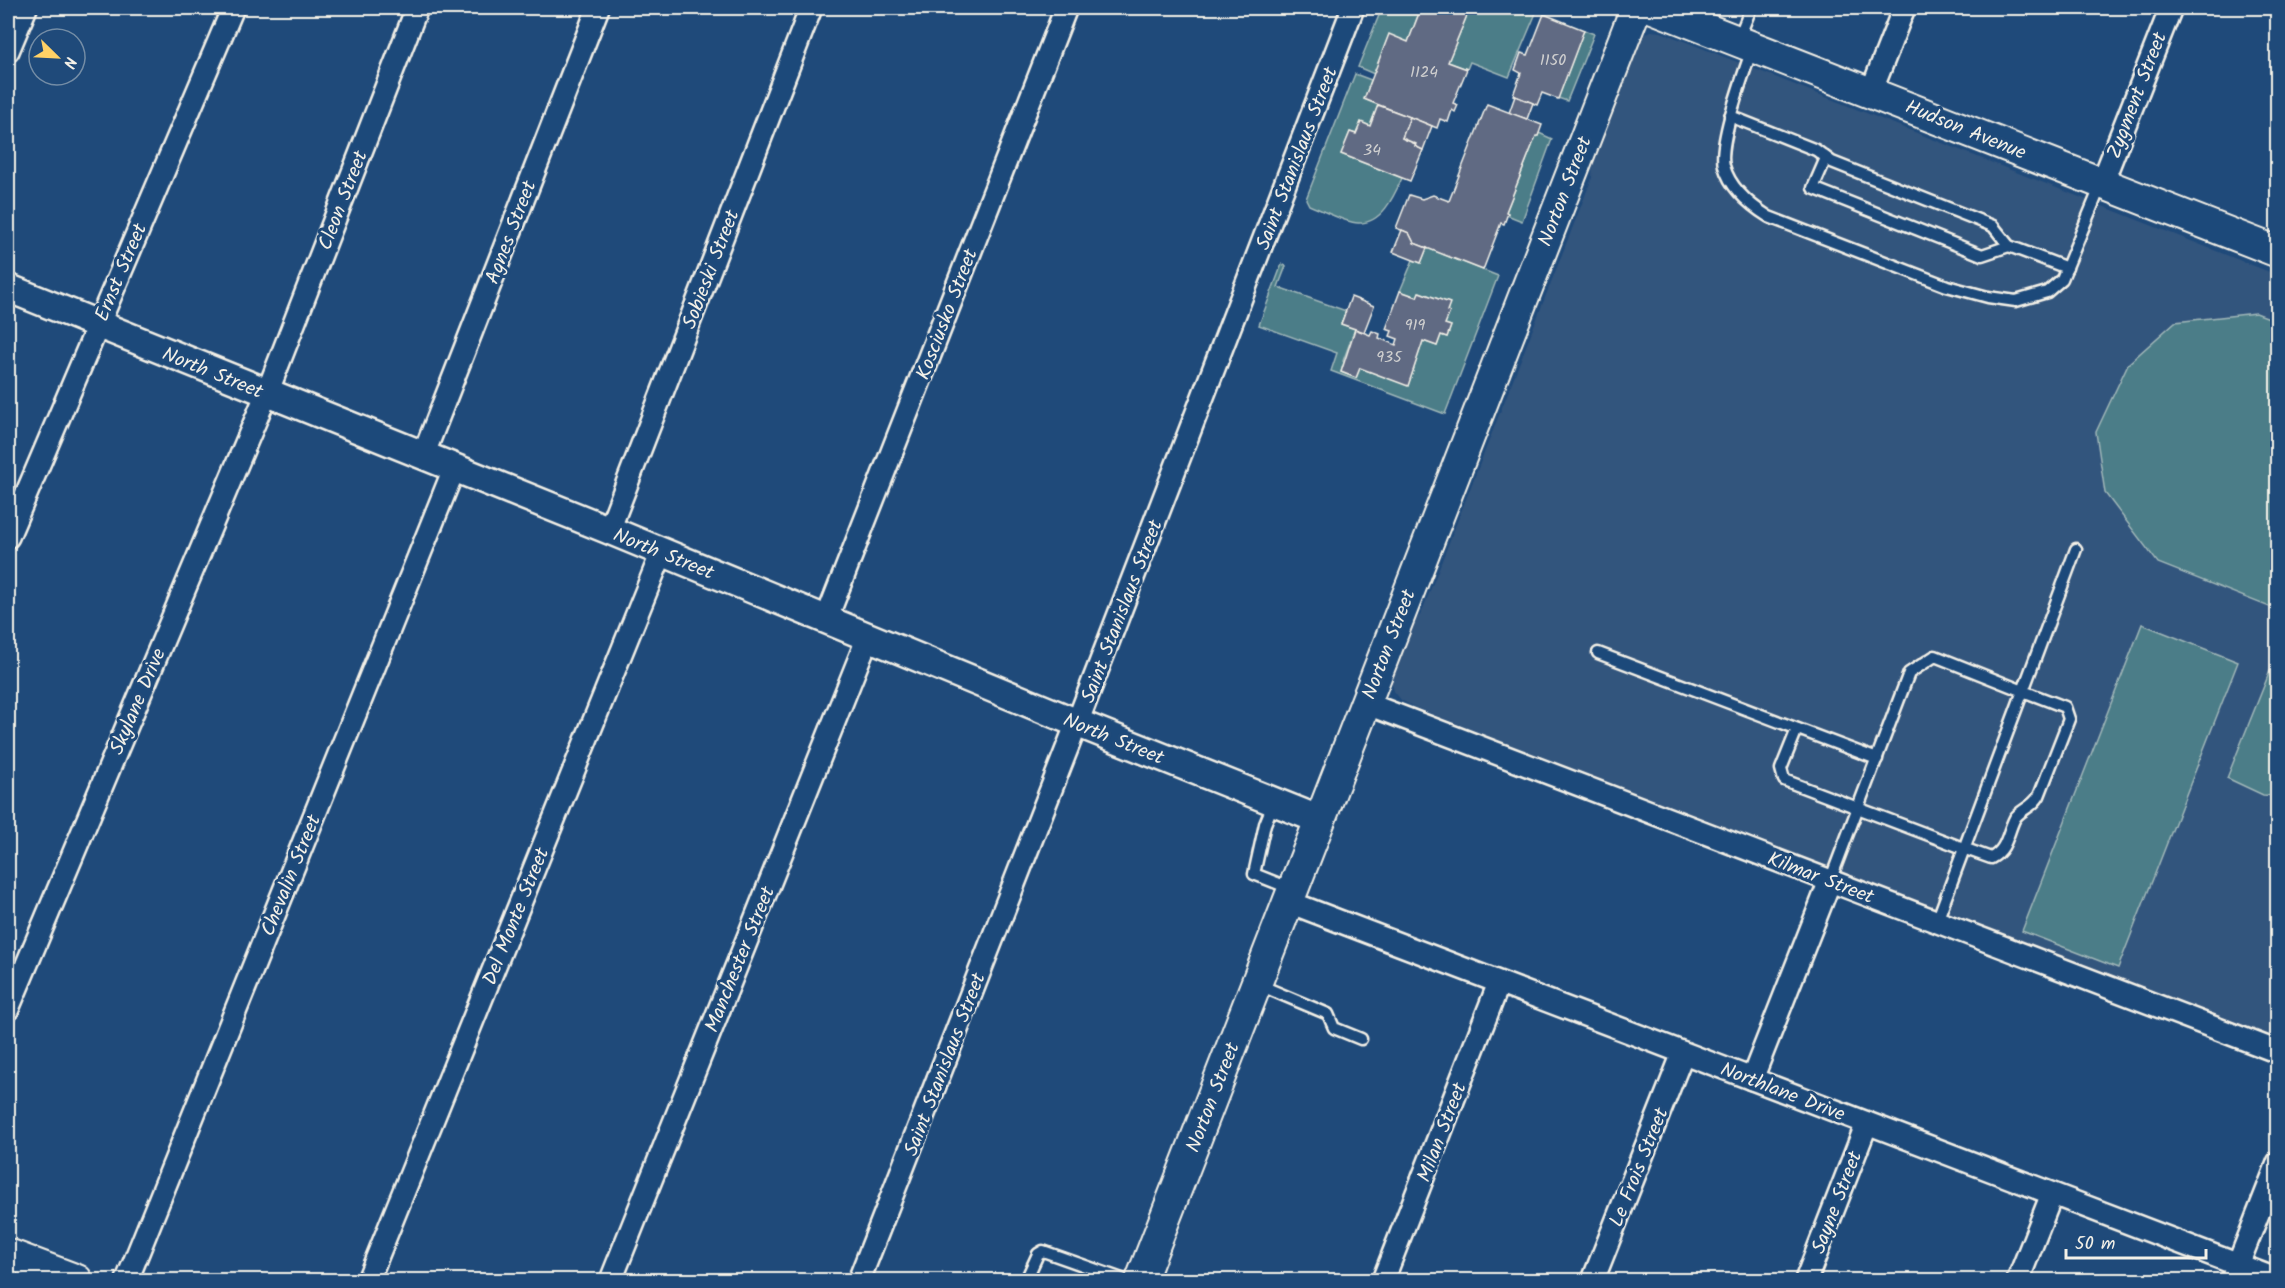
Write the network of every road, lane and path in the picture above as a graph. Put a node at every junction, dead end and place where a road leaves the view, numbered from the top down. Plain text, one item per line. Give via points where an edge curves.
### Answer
1 (26, 8) edge
2 (233, 8) edge
3 (417, 8) edge
4 (598, 8) edge
5 (811, 8) edge
6 (1066, 8) edge
7 (1353, 8) edge
8 (1636, 8) edge
9 (1653, 8) edge
10 (1904, 8) edge
11 (2171, 8) edge
12 (1747, 9) edge
13 (1745, 43) junction
14 (8, 51) edge
15 (1871, 92) junction
16 (1730, 117) junction
17 (1826, 158) junction
18 (2102, 183) junction
19 (2009, 246) junction
20 (2277, 252) edge
21 (2067, 268) junction
22 (8, 288) edge
23 (98, 326) junction
24 (267, 393) junction
25 (423, 456) junction
26 (454, 469) junction
27 (609, 530) junction
28 (8, 537) edge
29 (2076, 549) dead end
30 (662, 552) junction
31 (826, 620) junction
32 (868, 637) junction
33 (1598, 653) dead end
34 (2023, 691) junction
35 (1365, 703) junction
36 (1077, 723) junction
37 (1797, 729) junction
38 (1877, 759) junction
39 (1274, 802) junction
40 (1858, 808) junction
41 (1320, 820) junction
42 (1963, 848) junction
43 (1830, 881) junction
44 (1291, 896) junction
45 (1937, 921) junction
46 (1499, 983) junction
47 (1257, 984) junction
48 (8, 1009) edge
49 (1361, 1039) dead end
50 (2277, 1052) edge
51 (1683, 1053) junction
52 (1752, 1079) junction
53 (1867, 1123) junction
54 (2277, 1163) edge
55 (2052, 1194) junction
56 (8, 1254) edge
57 (2235, 1273) edge
58 (60, 1277) edge
59 (2277, 1280) edge
60 (127, 1281) edge
61 (368, 1281) edge
62 (611, 1281) edge
63 (859, 1281) edge
64 (1026, 1281) edge
65 (1125, 1281) edge
66 (1141, 1281) edge
67 (1383, 1281) edge
68 (1593, 1281) edge
69 (1806, 1281) edge
70 (2018, 1281) edge

1 - 14 street
2 - 23 street, Ernst Street
3 - 24 street, Cleon Street
4 - 25 street, Agnes Street
5 - 27 street, Sobieski Street
6 - 31 street, Kosciusko Street
7 - 36 street, Saint Stanislaus Street
8 - 35 main road, Norton Street
9 - 13 main road, Hudson Avenue
10 - 15 street
11 - 18 street, Zygment Street
12 - 13 lane
13 - 15 main road, Hudson Avenue
13 - 16 lane
15 - 18 main road, Hudson Avenue
16 - 17 lane via 1816,150
16 - 21 lane via 1723,164 1748,203 1768,217 1947,286 1988,297 2016,301 2047,292 2062,279
17 - 19 lane via 1993,226
17 - 19 lane via 1813,188 1982,255
18 - 20 main road, Hudson Avenue
18 - 21 lane
19 - 21 lane
22 - 23 street, North Street
23 - 24 street, North Street
23 - 28 street, Ernst Street
24 - 25 street, North Street
24 - 48 street, Skylane Drive
25 - 26 street, North Street
26 - 27 street, North Street
26 - 60 street, Chevalin Street
27 - 30 street, North Street
29 - 34 lane
30 - 31 street, North Street
30 - 61 street, Del Monte Street
31 - 32 street, North Street
32 - 36 street, North Street
32 - 62 street, Manchester Street
33 - 37 lane
34 - 38 lane via 1935,656 1909,673
34 - 42 lane
34 - 42 lane via 2065,707 2069,719 2039,796 2034,805 2016,816 1999,854 1991,858
35 - 41 main road, Norton Street
35 - 43 street, Kilmar Street
36 - 39 street, North Street
36 - 63 street, Saint Stanislaus Street
37 - 38 lane
37 - 40 lane via 1781,769 1784,780
38 - 40 lane
39 - 41 street, North Street
39 - 44 lane via 1254,874
40 - 42 lane
40 - 43 lane
41 - 44 main road, Norton Street
42 - 45 lane
43 - 45 street, Kilmar Street
43 - 52 street
44 - 46 street, Northlane Drive
44 - 47 main road, Norton Street
45 - 50 street, Kilmar Street
46 - 51 street, Northlane Drive
46 - 67 street, Milan Street
47 - 49 lane via 1328,1014 1334,1028
47 - 66 main road, Norton Street
51 - 52 street, Northlane Drive
51 - 68 street, Le Frois Street
52 - 53 street, Northlane Drive
53 - 55 street, Northlane Drive
53 - 69 street, Sayne Street
54 - 57 street
55 - 57 street, Northlane Drive
55 - 70 street
56 - 58 main road
57 - 59 street, Northlane Drive
64 - 65 lane via 1043,1251

